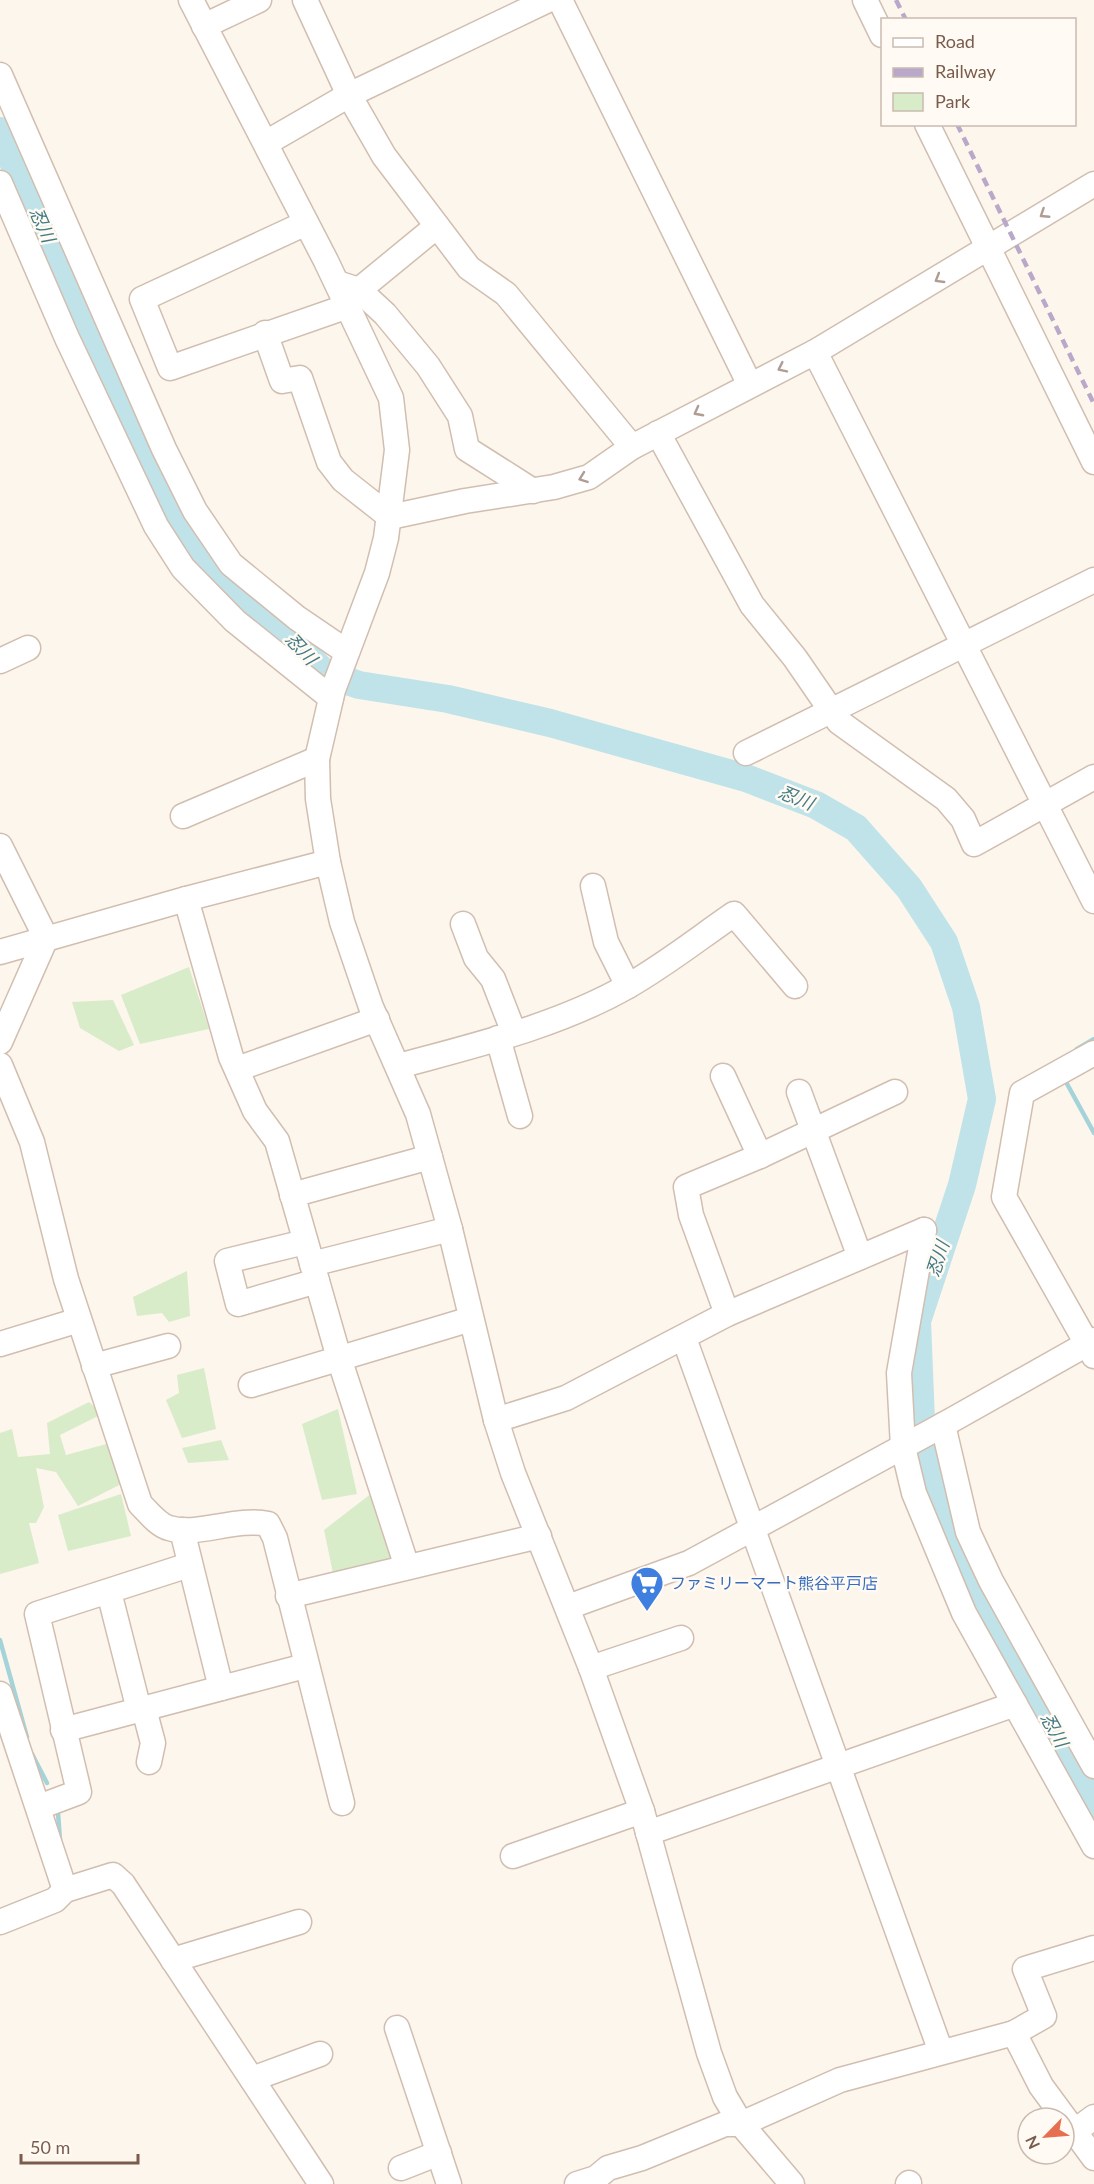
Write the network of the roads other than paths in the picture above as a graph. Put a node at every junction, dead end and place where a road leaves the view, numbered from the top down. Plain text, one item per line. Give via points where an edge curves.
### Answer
1 (191, 0) edge
2 (259, 0) edge
3 (305, 0) edge
4 (548, 0) edge
5 (560, 0) edge
6 (865, 0) edge
7 (204, 26) junction
8 (881, 33) edge
9 (0, 75) edge
10 (349, 95) junction
11 (928, 126) edge
12 (266, 143) junction
13 (0, 183) edge
14 (1094, 184) edge
15 (306, 223) junction
16 (437, 226) junction
17 (989, 249) junction
18 (348, 293) junction
19 (265, 333) junction
20 (815, 352) junction
21 (750, 385) junction
22 (658, 433) junction
23 (632, 447) junction
24 (1094, 462) edge
25 (533, 491) junction
26 (390, 517) junction
27 (1094, 580) edge
28 (965, 645) junction
29 (28, 648) dead end
30 (0, 661) edge
31 (338, 677) junction
32 (832, 711) junction
33 (747, 753) dead end
34 (317, 759) junction
35 (1094, 777) edge
36 (1045, 805) junction
37 (183, 816) dead end
38 (0, 846) edge
39 (328, 862) junction
40 (593, 886) dead end
41 (186, 899) junction
42 (1094, 901) edge
43 (463, 924) dead end
44 (46, 938) junction
45 (0, 952) edge
46 (628, 986) junction
47 (795, 986) dead end
48 (377, 1019) junction
49 (506, 1036) junction
50 (0, 1042) edge
51 (1094, 1053) edge
52 (0, 1065) edge
53 (399, 1066) junction
54 (237, 1069) junction
55 (723, 1076) dead end
56 (799, 1092) dead end
57 (895, 1092) dead end
58 (520, 1116) dead end
59 (813, 1130) junction
60 (760, 1156) junction
61 (430, 1157) junction
62 (292, 1195) junction
63 (450, 1228) junction
64 (860, 1257) junction
65 (311, 1262) junction
66 (727, 1314) junction
67 (471, 1319) junction
68 (79, 1320) junction
69 (684, 1338) junction
70 (0, 1344) edge
71 (168, 1347) dead end
72 (1092, 1347) edge
73 (339, 1358) junction
74 (94, 1366) junction
75 (251, 1385) dead end
76 (496, 1420) junction
77 (940, 1427) junction
78 (906, 1445) junction
79 (182, 1530) junction
80 (752, 1530) junction
81 (538, 1536) junction
82 (189, 1565) junction
83 (406, 1567) junction
84 (109, 1592) junction
85 (288, 1596) junction
86 (568, 1607) junction
87 (681, 1638) dead end
88 (305, 1666) junction
89 (591, 1668) junction
90 (221, 1688) junction
91 (0, 1694) edge
92 (1015, 1704) junction
93 (141, 1709) junction
94 (63, 1730) junction
95 (149, 1762) dead end
96 (1094, 1766) edge
97 (840, 1768) junction
98 (342, 1803) dead end
99 (39, 1808) junction
100 (645, 1822) junction
101 (1094, 1846) edge
102 (513, 1856) dead end
103 (64, 1890) junction
104 (0, 1922) edge
105 (299, 1922) dead end
106 (1094, 1947) edge
107 (173, 1960) junction
108 (397, 2028) dead end
109 (1014, 2033) junction
110 (941, 2052) junction
111 (320, 2054) dead end
112 (252, 2079) junction
113 (741, 2124) junction
114 (1084, 2124) edge
115 (439, 2153) junction
116 (1094, 2158) edge
117 (401, 2168) dead end
118 (321, 2184) edge
119 (449, 2184) edge
120 (578, 2184) edge
121 (792, 2184) edge

1 - 7 street
2 - 7 street
3 - 10 street
4 - 10 street
5 - 21 street
6 - 8 street
7 - 12 street
9 - 31 street via 195,511 231,564 297,618
10 - 12 street
10 - 16 street via 384,156
11 - 17 street
12 - 15 street
13 - 31 street via 67,338 156,526 183,568 235,621
14 -> 17 street
15 - 18 street
15 - 19 street via 142,299 170,368
16 - 18 street
16 - 23 street via 469,268 506,294
17 -> 20 street
17 - 24 street
18 - 19 street
18 - 25 street via 385,314 428,366 460,416 467,449
18 - 26 street via 391,398 397,450
19 - 26 street via 282,381 300,378 329,462 344,480
20 -> 21 street
20 - 28 street
21 -> 22 street
22 - 23 street
22 - 32 street via 752,605
23 -> 25 street via 589,477
25 - 26 street
26 - 31 street via 376,573
27 - 28 street
28 - 32 street
28 - 36 street
29 - 30 street
31 - 34 street
32 - 33 street
32 - 36 street via 839,722 946,799 963,819 974,844
34 - 37 street
34 - 39 street via 318,799
35 - 36 street
36 - 42 street
38 - 44 street
39 - 41 street
39 - 48 street via 342,922
40 - 46 street via 606,942
41 - 44 street
41 - 54 street
43 - 49 street via 477,958 493,979
44 - 45 street
44 - 50 street
46 - 47 street via 734,914
46 - 49 street via 581,1010
48 - 53 street
48 - 54 street
49 - 53 street
49 - 58 street
51 - 72 street via 1022,1093 1005,1197
52 - 68 street via 32,1142
53 - 61 street
54 - 62 street via 255,1111 277,1141
55 - 60 street
56 - 59 street
57 - 59 street
59 - 60 street
59 - 64 street
60 - 66 street via 686,1187
61 - 62 street
61 - 63 street
62 - 65 street
63 - 65 street
63 - 67 street
64 - 66 street
64 - 78 street via 924,1230 899,1373
65 - 73 street
66 - 69 street
67 - 73 street
67 - 76 street
68 - 70 street
68 - 74 street
69 - 76 street via 566,1398
69 - 80 street
71 - 74 street
72 - 77 street
73 - 75 street
73 - 83 street
74 - 79 street via 140,1504 167,1528
76 - 81 street
77 - 78 street
77 - 96 street via 968,1532
78 - 80 street
78 - 92 street via 914,1493 939,1557 964,1613
79 - 82 street
79 - 85 street via 253,1521 268,1524
80 - 86 street via 689,1563
80 - 97 street
81 - 83 street
81 - 86 street
82 - 84 street
82 - 90 street
83 - 85 street
84 - 93 street
84 - 94 street via 37,1614
85 - 88 street
86 - 89 street
87 - 89 street
88 - 90 street
88 - 98 street
89 - 100 street
90 - 93 street
91 - 99 street
92 - 97 street
92 - 101 street
93 - 94 street
93 - 95 street via 153,1743
94 - 99 street via 79,1792
97 - 100 street
97 - 110 street
99 - 103 street
100 - 102 street
100 - 113 street via 709,2053 725,2097
103 - 104 street via 55,1900
103 - 107 street via 113,1875
105 - 107 street
106 - 109 street via 1025,1969 1044,2016
107 - 112 street
108 - 115 street
109 - 110 street
109 - 114 street via 1041,2086
110 - 113 street via 840,2080
111 - 112 street
112 - 118 street
113 - 120 street via 725,2124 608,2168 596,2178
113 - 121 street
114 - 116 street
115 - 117 street
115 - 119 street

